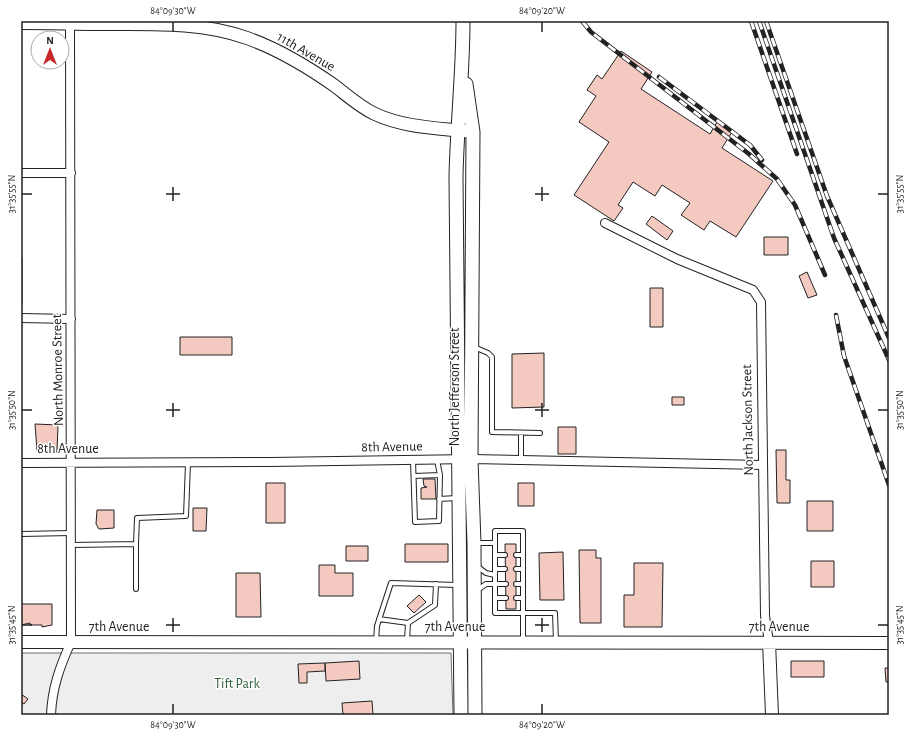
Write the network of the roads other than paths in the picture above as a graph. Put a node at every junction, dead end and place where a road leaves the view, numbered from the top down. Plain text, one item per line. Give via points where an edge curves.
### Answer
1 (463, 21) edge
2 (70, 22) edge
3 (21, 23) edge
4 (463, 60) junction
5 (457, 130) junction
6 (473, 132) junction
7 (21, 173) edge
8 (71, 173) junction
9 (604, 223) dead end
10 (21, 318) edge
11 (71, 319) junction
12 (471, 346) junction
13 (521, 433) junction
14 (540, 433) dead end
15 (465, 459) junction
16 (413, 460) junction
17 (437, 460) junction
18 (521, 460) junction
19 (72, 462) junction
20 (188, 462) junction
21 (21, 463) edge
22 (763, 465) junction
23 (440, 475) junction
24 (414, 476) junction
25 (439, 498) junction
26 (460, 498) junction
27 (21, 534) edge
28 (72, 534) junction
29 (474, 543) junction
30 (495, 543) junction
31 (136, 544) junction
32 (72, 545) junction
33 (495, 555) junction
34 (506, 555) dead end
35 (516, 555) dead end
36 (523, 555) junction
37 (474, 561) junction
38 (495, 569) junction
39 (506, 569) dead end
40 (516, 569) dead end
41 (523, 569) junction
42 (495, 575) junction
43 (436, 584) junction
44 (495, 584) junction
45 (506, 584) dead end
46 (516, 584) dead end
47 (523, 584) junction
48 (460, 585) junction
49 (136, 589) dead end
50 (474, 596) junction
51 (495, 598) junction
52 (506, 598) dead end
53 (516, 598) dead end
54 (523, 598) junction
55 (523, 614) junction
56 (379, 619) junction
57 (408, 622) junction
58 (460, 641) junction
59 (21, 642) edge
60 (72, 642) junction
61 (376, 642) junction
62 (407, 642) junction
63 (475, 642) junction
64 (523, 642) junction
65 (556, 642) junction
66 (769, 642) junction
67 (889, 643) edge
68 (51, 715) edge
69 (461, 715) edge
70 (475, 715) edge
71 (772, 715) edge

1 - 4 main road, North Jefferson Street
2 - 3 street, 11th Avenue
2 - 5 street, 11th Avenue via 199,26 248,38 294,60 363,108 383,117 403,124
2 - 8 street, North Monroe Street
4 - 5 main road, North Jefferson Street
4 - 6 main road, North Jefferson Street
5 - 6 street, 11th Avenue
5 - 15 main road, North Jefferson Street
6 - 12 main road, North Jefferson Street
7 - 8 street
8 - 11 street, North Monroe Street
9 - 22 street, North Jackson Street via 677,259 753,290 761,302
10 - 11 street
11 - 19 street, North Monroe Street
12 - 13 lane via 488,352 492,357 492,432
12 - 15 main road, North Jefferson Street
13 - 14 lane
13 - 18 lane
15 - 17 street, 8th Avenue
15 - 18 street, 8th Avenue
15 - 26 main road, North Jefferson Street
15 - 29 main road, North Jefferson Street
16 - 17 street, 8th Avenue
16 - 20 street, 8th Avenue
16 - 24 lane
17 - 23 lane
18 - 22 street, 8th Avenue
19 - 20 street, 8th Avenue
19 - 21 street, 8th Avenue
19 - 28 street, North Monroe Street
20 - 31 lane via 186,516 137,518
22 - 66 street, North Jackson Street via 766,616
23 - 24 lane
23 - 25 lane
24 - 25 lane via 415,522 439,521
25 - 26 lane
26 - 48 main road, North Jefferson Street
27 - 28 lane
28 - 32 street, North Monroe Street
29 - 30 lane
29 - 37 main road, North Jefferson Street
30 - 33 lane
30 - 36 lane via 495,531 523,531
31 - 32 lane
31 - 49 lane
32 - 60 street, North Monroe Street
33 - 34 lane
33 - 38 lane
35 - 36 lane
36 - 41 lane
37 - 42 lane via 486,574
37 - 50 main road, North Jefferson Street
38 - 39 lane
38 - 42 lane
40 - 41 lane
41 - 47 lane
42 - 44 lane
43 - 48 lane
43 - 56 lane via 391,583
43 - 57 lane via 435,605
44 - 45 lane
44 - 50 lane via 480,587
44 - 51 lane
46 - 47 lane
47 - 54 lane
48 - 58 main road, North Jefferson Street
50 - 63 main road, North Jefferson Street
51 - 52 lane
51 - 55 lane via 495,613
53 - 54 lane
54 - 55 lane
55 - 64 lane
55 - 65 lane via 555,613
56 - 57 lane
56 - 61 lane
57 - 62 lane
58 - 62 street, 7th Avenue
58 - 63 street, 7th Avenue
58 - 69 main road, North Jefferson Street
59 - 60 street, 7th Avenue
60 - 61 street, 7th Avenue
60 - 68 street, North Monroe Street via 60,666 54,686
61 - 62 street, 7th Avenue
63 - 64 street, 7th Avenue
63 - 70 main road, North Jefferson Street
64 - 65 street, 7th Avenue
65 - 66 street, 7th Avenue
66 - 67 street, 7th Avenue
66 - 71 street, North Jackson Street

